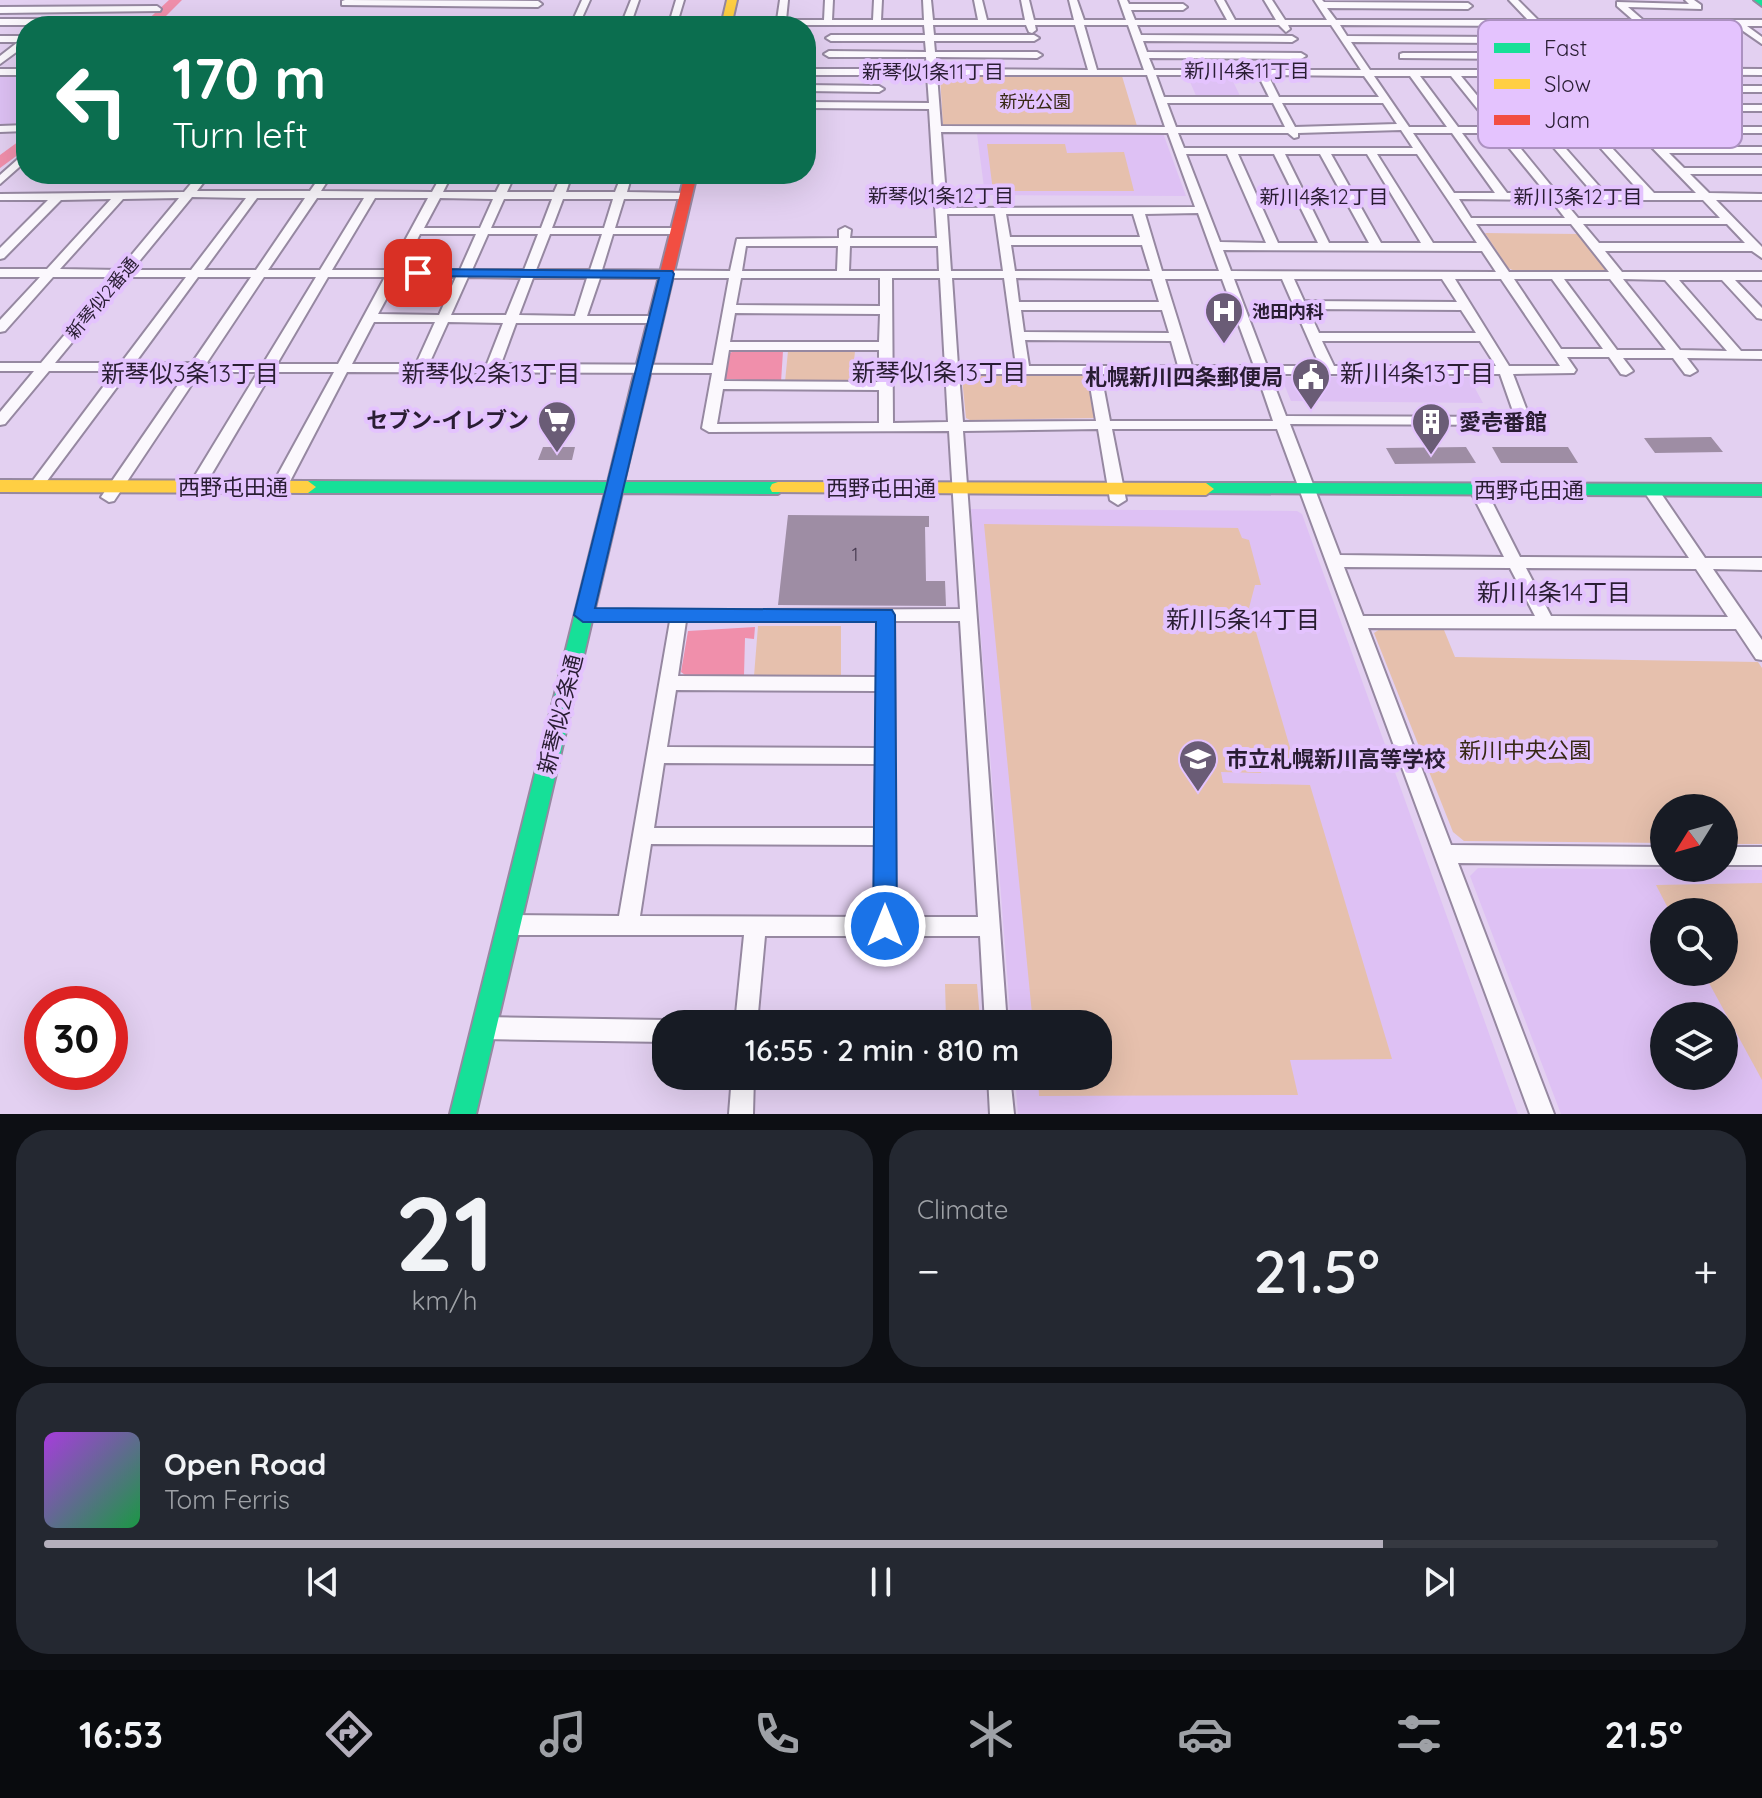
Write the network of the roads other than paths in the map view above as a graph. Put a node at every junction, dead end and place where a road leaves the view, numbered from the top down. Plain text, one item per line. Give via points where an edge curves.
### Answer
1 (74, 0) edge
2 (166, 0) edge
3 (829, 0) edge
4 (878, 0) edge
5 (927, 0) edge
6 (978, 0) edge
7 (1025, 0) edge
8 (1073, 0) edge
9 (1220, 0) edge
10 (1268, 0) edge
11 (1513, 0) edge
12 (1689, 0) edge
13 (347, 2) edge
14 (443, 2) edge
15 (539, 2) edge
16 (1320, 3) edge
17 (1371, 3) edge
18 (1466, 3) edge
19 (1181, 4) edge
20 (1658, 4) edge
21 (157, 9) junction
22 (0, 10) edge
23 (62, 10) junction
24 (1127, 10) edge
25 (55, 16) edge
26 (154, 16) edge
27 (1481, 20) edge
28 (1533, 20) edge
29 (1638, 20) edge
30 (1682, 20) edge
31 (830, 21) junction
32 (877, 21) junction
33 (929, 21) junction
34 (983, 21) junction
35 (1030, 21) junction
36 (1079, 21) junction
37 (816, 22) edge
38 (1190, 22) junction
39 (1232, 22) junction
40 (1282, 22) junction
41 (1333, 22) junction
42 (1478, 22) edge
43 (1742, 26) edge
44 (831, 38) junction
45 (1034, 38) junction
46 (1138, 38) junction
47 (1292, 39) junction
48 (1345, 39) junction
49 (1390, 40) junction
50 (1478, 40) edge
51 (1762, 41) edge
52 (931, 46) junction
53 (829, 54) junction
54 (1037, 55) junction
55 (1144, 55) junction
56 (1301, 56) junction
57 (1403, 56) junction
58 (1478, 56) edge
59 (1742, 66) edge
60 (816, 72) edge
61 (827, 72) junction
62 (879, 72) junction
63 (932, 72) junction
64 (1041, 72) junction
65 (1093, 72) junction
66 (1150, 72) junction
67 (1742, 72) edge
68 (1749, 72) junction
69 (1762, 72) edge
70 (1262, 73) junction
71 (1312, 73) junction
72 (1367, 73) junction
73 (1415, 73) junction
74 (1454, 73) junction
75 (1478, 73) edge
76 (1742, 86) edge
77 (1762, 86) edge
78 (816, 88) edge
79 (879, 89) junction
80 (1160, 100) junction
81 (1276, 100) junction
82 (1386, 100) junction
83 (1478, 103) edge
84 (816, 105) edge
85 (879, 106) junction
86 (935, 106) junction
87 (1291, 128) junction
88 (1405, 128) junction
89 (937, 129) junction
90 (1171, 129) junction
91 (1454, 130) junction
92 (1478, 130) edge
93 (1514, 148) edge
94 (1560, 148) edge
95 (1606, 148) edge
96 (1660, 150) joint
97 (1762, 150) edge
98 (1180, 151) junction
99 (1231, 151) junction
100 (1278, 151) junction
101 (1303, 151) junction
102 (1324, 151) junction
103 (1370, 151) junction
104 (1421, 151) junction
105 (16, 165) edge
106 (1680, 171) junction
107 (1762, 171) edge
108 (9, 172) junction
109 (16, 172) edge
110 (0, 181) edge
111 (197, 184) edge
112 (320, 184) edge
113 (442, 184) edge
114 (505, 184) edge
115 (563, 184) edge
116 (624, 184) edge
117 (688, 184) edge
118 (1748, 185) dead end
119 (254, 194) junction
120 (313, 194) junction
121 (372, 194) junction
122 (436, 194) junction
123 (188, 195) junction
124 (58, 196) junction
125 (120, 196) junction
126 (500, 196) junction
127 (559, 196) junction
128 (620, 196) junction
129 (685, 196) junction
130 (1451, 196) junction
131 (1705, 196) junction
132 (0, 197) edge
133 (1504, 197) junction
134 (1553, 197) junction
135 (1602, 197) junction
136 (1651, 197) junction
137 (1761, 198) edge
138 (1202, 210) junction
139 (941, 211) junction
140 (1000, 211) junction
141 (1138, 211) junction
142 (1468, 221) junction
143 (1730, 221) junction
144 (1575, 222) junction
145 (417, 231) junction
146 (677, 231) junction
147 (484, 232) junction
148 (545, 232) junction
149 (608, 232) junction
150 (844, 236) junction
151 (1005, 241) junction
152 (1147, 241) junction
153 (944, 242) junction
154 (1273, 245) junction
155 (1215, 246) junction
156 (1325, 246) junction
157 (1351, 246) junction
158 (1377, 246) junction
159 (1429, 246) junction
160 (1485, 247) junction
161 (1595, 247) junction
162 (1758, 250) edge
163 (0, 255) edge
164 (50, 272) junction
165 (124, 272) junction
166 (196, 272) junction
167 (260, 272) junction
168 (325, 272) junction
169 (0, 273) edge
170 (395, 273) junction
171 (465, 273) junction
172 (529, 273) junction
173 (594, 273) junction
174 (667, 274) junction
175 (736, 274) junction
176 (843, 274) junction
177 (886, 274) junction
178 (946, 274) junction
179 (1009, 274) junction
180 (1158, 274) junction
181 (1226, 274) junction
182 (1286, 275) junction
183 (1366, 275) junction
184 (1446, 275) junction
185 (1505, 275) junction
186 (1555, 275) junction
187 (1617, 276) junction
188 (1669, 276) junction
189 (1725, 276) junction
190 (1762, 276) edge
191 (1300, 305) junction
192 (1013, 306) junction
193 (1167, 306) junction
194 (1465, 306) junction
195 (731, 309) junction
196 (886, 310) junction
197 (1762, 315) edge
198 (370, 318) junction
199 (444, 318) junction
200 (511, 319) junction
201 (580, 319) junction
202 (655, 320) junction
203 (0, 328) edge
204 (1017, 336) junction
205 (1176, 337) junction
206 (1315, 337) junction
207 (1484, 337) junction
208 (724, 346) junction
209 (886, 346) junction
210 (1558, 353) junction
211 (1613, 355) junction
212 (1678, 355) junction
213 (1738, 355) junction
214 (1762, 355) edge
215 (0, 367) edge
216 (45, 367) junction
217 (267, 367) junction
218 (344, 367) junction
219 (124, 368) junction
220 (195, 368) junction
221 (420, 369) junction
222 (492, 369) junction
223 (643, 369) junction
224 (720, 369) junction
225 (953, 370) junction
226 (1023, 370) junction
227 (1261, 370) junction
228 (1329, 370) junction
229 (1505, 370) junction
230 (1094, 371) junction
231 (1626, 371) dead end
232 (1690, 371) dead end
233 (1187, 372) junction
234 (718, 385) junction
235 (885, 386) junction
236 (0, 421) edge
237 (1281, 422) junction
238 (1104, 423) junction
239 (957, 424) junction
240 (886, 429) junction
241 (0, 486) edge
242 (36, 486) junction
243 (196, 487) junction
244 (279, 487) junction
245 (1762, 490) edge
246 (112, 492) junction
247 (613, 492) junction
248 (961, 494) junction
249 (1117, 494) junction
250 (1308, 495) junction
251 (1654, 495) junction
252 (0, 496) edge
253 (1481, 496) junction
254 (1762, 500) edge
255 (1333, 561) junction
256 (1700, 562) junction
257 (1516, 563) junction
258 (1762, 564) edge
259 (583, 615) junction
260 (679, 615) junction
261 (886, 615) junction
262 (969, 615) junction
263 (1356, 622) junction
264 (1741, 623) junction
265 (1547, 624) junction
266 (1762, 654) edge
267 (669, 683) junction
268 (885, 684) junction
269 (657, 755) junction
270 (886, 756) junction
271 (643, 836) junction
272 (886, 837) junction
273 (1444, 854) junction
274 (1650, 856) edge
275 (1738, 856) edge
276 (1762, 856) edge
277 (509, 925) junction
278 (628, 926) junction
279 (755, 926) junction
280 (885, 926) junction
281 (989, 927) junction
282 (747, 1010) edge
283 (995, 1010) edge
284 (484, 1028) junction
285 (652, 1031) edge
286 (742, 1090) edge
287 (1000, 1090) edge
288 (463, 1114) edge
289 (741, 1114) edge
290 (1002, 1114) edge
291 (1542, 1114) edge

1 - 23 street
2 - 21 street
3 - 31 street
4 - 32 street
5 - 33 street
6 - 34 street
7 - 35 street
8 - 36 street
9 - 39 street
10 - 40 street
11 - 28 street
12 - 20 street via 1698,7
13 - 14 street
14 - 15 street
16 - 17 street
16 - 41 street
17 - 18 street
18 - 27 street
19 - 24 street
19 - 38 street
20 - 29 street via 1620,4
20 - 30 street
21 - 23 street
21 - 26 street
22 - 23 street
23 - 25 street
24 - 36 street
24 - 38 street
24 - 46 street
31 - 32 street
31 - 37 street
31 - 44 street
32 - 33 street
33 - 34 street
33 - 52 street
34 - 35 street
35 - 36 street
35 - 45 street
36 - 65 street
38 - 39 street
39 - 40 street
40 - 41 street
40 - 47 street
41 - 42 street
41 - 48 street
43 - 51 street
44 - 52 street
44 - 53 street
45 - 52 street
45 - 54 street
46 - 47 street
46 - 55 street
47 - 56 street
48 - 49 street
48 - 72 street
49 - 50 street
49 - 57 street
52 - 53 street
52 - 54 street
52 - 63 street
53 - 61 street
54 - 64 street
55 - 56 street
55 - 66 street
56 - 71 street
57 - 58 street
57 - 73 street
59 - 68 street
60 - 61 street
61 - 62 street
62 - 63 street
62 - 79 street
63 - 64 street
63 - 86 street
64 - 65 street
65 - 66 street
66 - 70 street
66 - 80 street
67 - 68 street
68 - 69 street
68 - 77 street
70 - 71 street
70 - 81 street
71 - 72 street
72 - 73 street
72 - 82 street
73 - 74 street
73 - 91 street
74 - 75 street
74 - 83 street
76 - 77 street
78 - 79 street
79 - 85 street
80 - 81 street
80 - 90 street
81 - 82 street
81 - 87 street
82 - 88 street
84 - 85 street
85 - 86 street
86 - 89 street
87 - 88 street
87 - 90 street
87 - 101 street
88 - 91 street
88 - 104 street
89 - 90 street
89 - 139 street
90 - 98 street
91 - 92 street
91 - 133 street
93 - 134 street
94 - 135 street
95 - 136 street
96 - 97 street
96 - 106 street
98 - 99 street
98 - 138 street
99 - 100 street
99 - 154 street
100 - 101 street
100 - 156 street
101 - 102 street
102 - 103 street
102 - 158 street
103 - 104 street
103 - 159 street
104 - 130 street
105 - 108 street
106 - 107 street
106 - 131 street
108 - 109 street
108 - 110 street
111 - 123 street, 新琴似2番通
112 - 120 street
113 - 122 street
114 - 126 street
115 - 127 street
116 - 128 street
117 - 129 street, 新琴似2条通
118 - 137 street
119 - 120 street
119 - 123 street
119 - 166 street
120 - 121 street
120 - 167 street
121 - 122 street
121 - 168 street
122 - 126 street
122 - 145 street
123 - 125 street
123 - 165 street, 新琴似2番通
124 - 125 street
124 - 132 street
124 - 163 street
125 - 164 street
126 - 127 street
126 - 147 street
127 - 128 street
127 - 148 street
128 - 129 street
128 - 149 street
129 - 146 street, 新琴似2条通
130 - 133 street
130 - 142 street
131 - 136 street
131 - 137 street
131 - 143 street
133 - 134 street
134 - 135 street
134 - 144 street
135 - 136 street
138 - 141 street
138 - 155 street
139 - 140 street
139 - 153 street
140 - 141 street
140 - 151 street
141 - 152 street
142 - 144 street
142 - 160 street
143 - 144 street
143 - 162 street
144 - 161 street
145 - 147 street
145 - 170 street
146 - 149 street
146 - 174 street, 新琴似2条通
147 - 148 street
147 - 171 street
148 - 149 street
148 - 172 street
149 - 173 street
150 - 153 street
150 - 175 street via 741,242
150 - 176 street
151 - 152 street
151 - 179 street
152 - 180 street
153 - 178 street
154 - 155 street
154 - 156 street
155 - 181 street
156 - 157 street
157 - 158 street
157 - 183 street
158 - 159 street
159 - 160 street
160 - 185 street
161 - 162 street
161 - 187 street
164 - 165 street
164 - 169 street
164 - 203 street
165 - 166 street
165 - 216 street, 新琴似2番通
166 - 167 street
166 - 219 street
167 - 168 street
167 - 220 street
168 - 170 street
168 - 217 street
170 - 171 street
170 - 198 street
171 - 172 street
171 - 199 street
172 - 173 street
172 - 200 street
173 - 174 street
173 - 201 street
174 - 175 street
174 - 202 street, 新琴似2条通
175 - 176 street
175 - 195 street
176 - 177 street
177 - 178 street
177 - 196 street
178 - 179 street
178 - 225 street
179 - 180 street
179 - 192 street
180 - 181 street
180 - 193 street
181 - 182 street
181 - 227 street
182 - 183 street
182 - 191 street
183 - 184 street
184 - 185 street
184 - 194 street
185 - 186 street
185 - 210 street
186 - 187 street
186 - 211 street
187 - 188 street
187 - 212 street
188 - 189 street
188 - 213 street
189 - 190 street
189 - 197 street
191 - 194 street
191 - 206 street
192 - 193 street
192 - 204 street
193 - 205 street
194 - 207 street
195 - 196 street
195 - 208 street
196 - 209 street
198 - 199 street
198 - 218 street
199 - 200 street
199 - 221 street
200 - 201 street
200 - 222 street
201 - 202 street
202 - 223 street, 新琴似2条通
204 - 205 street
204 - 226 street
205 - 233 street
206 - 207 street
206 - 228 street
207 - 229 street
208 - 209 street
208 - 224 street
209 - 235 street
210 - 211 street
210 - 229 street via 1569,370
211 - 212 street
211 - 231 street
212 - 213 street
212 - 232 street
213 - 214 street
215 - 216 street
216 - 219 street
216 - 236 street, 新琴似2番通
217 - 218 street
217 - 220 street
217 - 243 street
218 - 221 street
218 - 244 street
219 - 220 street
219 - 242 street
220 - 246 street
221 - 222 street
222 - 223 street
223 - 224 street
223 - 247 street, 新琴似2条通
224 - 234 street
225 - 226 street
225 - 239 street
226 - 230 street
227 - 228 street
227 - 233 street
227 - 237 street
228 - 229 street
229 - 237 street via 1524,421
230 - 233 street
230 - 238 street
234 - 235 street
234 - 240 street via 709,428
235 - 240 street
237 - 238 street
237 - 250 street
238 - 239 street
238 - 249 street
239 - 240 street
239 - 248 street
241 - 242 street, 西野屯田通
242 - 246 street, 西野屯田通
243 - 244 street, 西野屯田通
243 - 246 street, 西野屯田通
244 - 247 street, 西野屯田通
245 - 251 street, 西野屯田通
246 - 247 street, 西野屯田通
246 - 252 street, 西野屯田通
247 - 248 street, 西野屯田通
247 - 259 street, 新琴似2条通
248 - 249 street, 西野屯田通
248 - 262 street
249 - 250 street, 西野屯田通
250 - 253 street, 西野屯田通
250 - 255 street
251 - 253 street, 西野屯田通
251 - 254 street, 西野屯田通
251 - 256 street
253 - 257 street
255 - 257 street
255 - 263 street
256 - 257 street
256 - 258 street
256 - 264 street
257 - 265 street
259 - 260 street
259 - 277 street, 新琴似2条通
260 - 261 street
260 - 267 street
261 - 262 street
261 - 268 street
262 - 281 street
263 - 265 street
263 - 273 street
264 - 265 street
264 - 266 street
267 - 268 street
267 - 269 street
268 - 270 street
269 - 270 street
269 - 271 street
270 - 272 street
271 - 272 street
271 - 278 street
272 - 280 street
273 - 274 street
273 - 291 street
275 - 276 street
277 - 278 street
277 - 284 street, 新琴似2条通
278 - 279 street
279 - 280 street
279 - 282 street
280 - 281 street
281 - 283 street
284 - 285 street
284 - 288 street, 新琴似2条通
286 - 289 street
287 - 290 street

